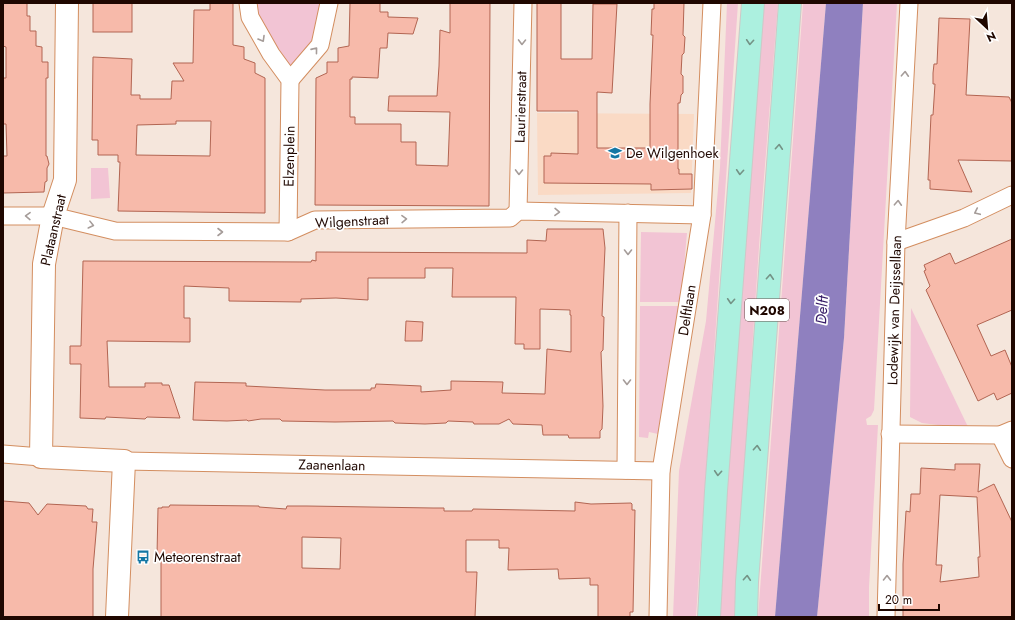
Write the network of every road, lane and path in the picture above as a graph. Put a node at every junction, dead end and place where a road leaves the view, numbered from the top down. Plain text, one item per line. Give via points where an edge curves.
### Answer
1 (67, 3) edge
2 (248, 3) edge
3 (329, 3) edge
4 (523, 3) edge
5 (712, 3) edge
6 (753, 3) edge
7 (790, 3) edge
8 (909, 3) edge
9 (290, 80) junction
10 (1012, 195) edge
11 (518, 210) junction
12 (628, 213) junction
13 (702, 215) junction
14 (3, 216) edge
15 (53, 216) junction
16 (288, 232) junction
17 (896, 242) junction
18 (1006, 432) edge
19 (890, 434) junction
20 (3, 454) edge
21 (41, 457) junction
22 (1012, 459) edge
23 (124, 461) junction
24 (626, 470) junction
25 (661, 471) junction
26 (118, 617) edge
27 (658, 617) edge
28 (709, 617) edge
29 (746, 617) edge
30 (886, 617) edge

1 - 15 street, Plataanstraat via 65,180
2 -> 9 street via 250,17 271,54
9 -> 3 street via 320,45
4 -> 11 street, Laurierstraat
5 - 13 street, Delftlaan
6 -> 28 main road, N208 via 716,491
29 -> 7 main road, N208
17 -> 8 street, Lodewijk van Deijssellaan
9 - 16 street, Elzenplein
10 -> 17 street via 964,218
11 -> 12 street, Wilgenstraat
16 -> 11 street, Wilgenstraat via 315,220 510,218
12 - 13 street, Wilgenstraat
12 -> 24 street
13 - 25 street, Delftlaan
15 -> 14 street, Wilgenstraat
15 -> 16 street, Wilgenstraat via 115,231
15 - 21 street, Plataanstraat via 44,264
17 - 19 street, Lodewijk van Deijssellaan
18 - 19 street
18 - 22 street
30 -> 19 street, Lodewijk van Deijssellaan
20 - 21 street, Zaanenlaan
21 - 23 street, Zaanenlaan
23 - 24 street, Zaanenlaan
23 - 26 street
24 - 25 street, Zaanenlaan
25 - 27 street, Delftlaan

